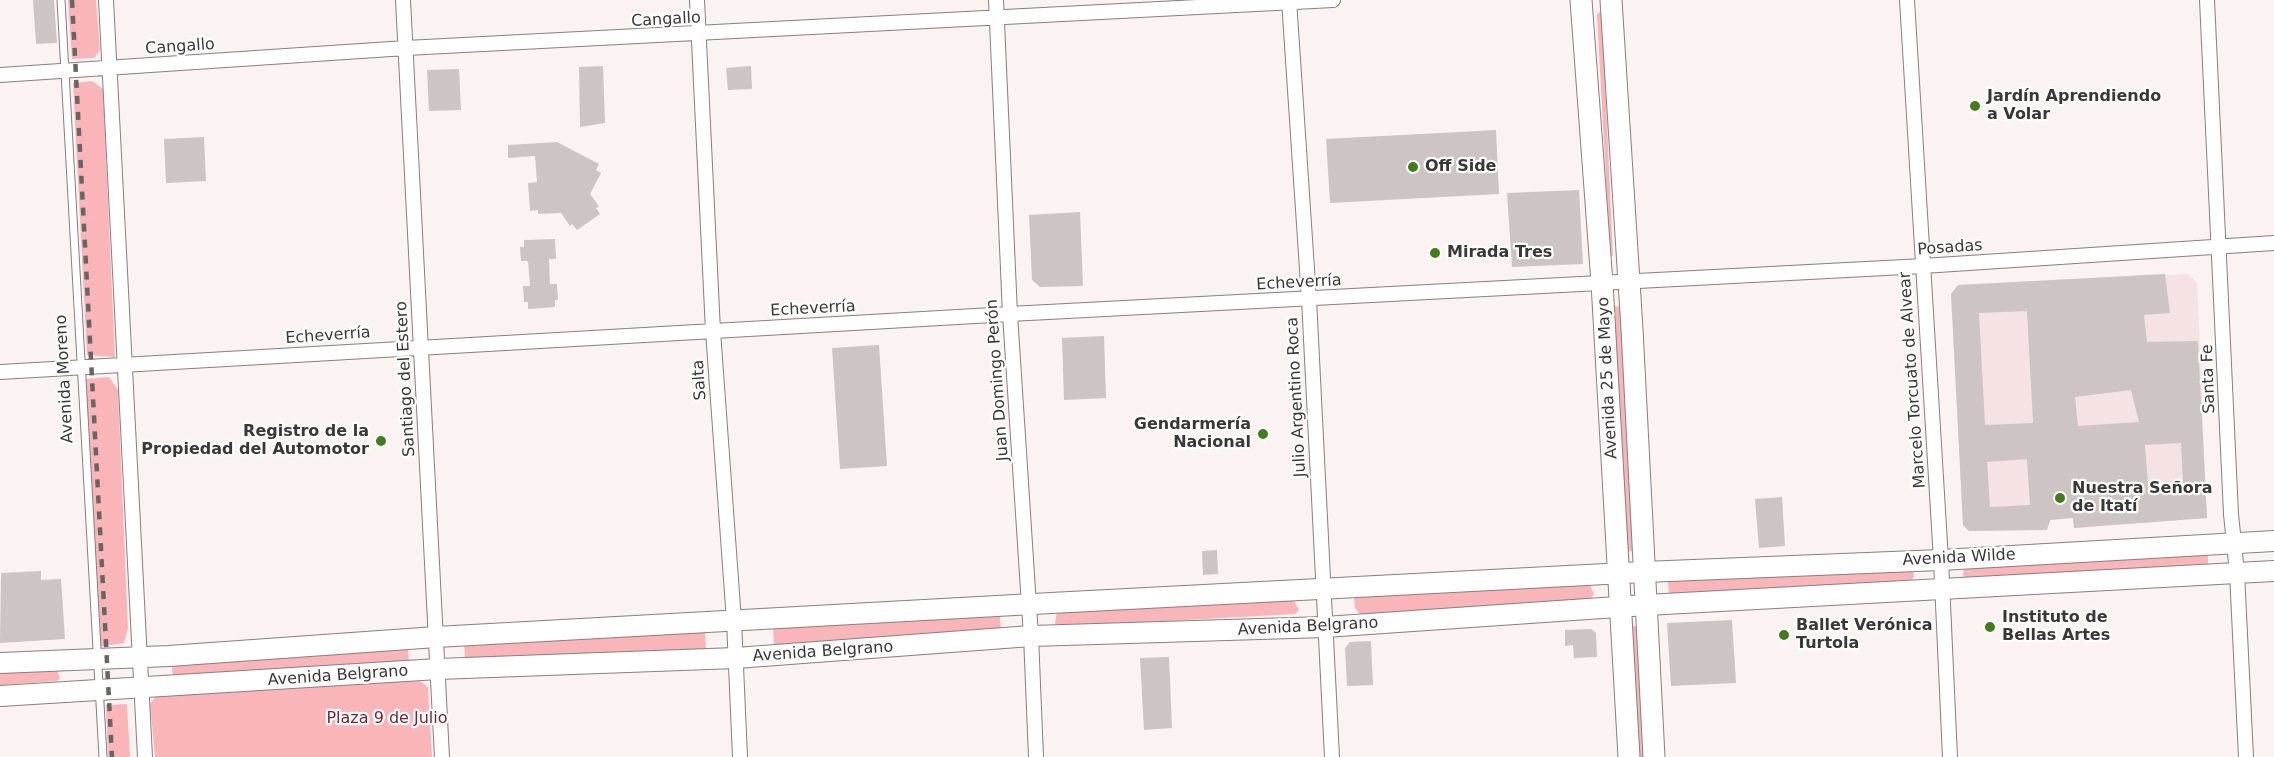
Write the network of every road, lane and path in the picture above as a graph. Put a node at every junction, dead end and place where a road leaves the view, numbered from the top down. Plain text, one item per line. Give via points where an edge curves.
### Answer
1 (61, 0) edge
2 (106, 0) edge
3 (403, 0) edge
4 (697, 0) edge
5 (996, 0) edge
6 (1333, 0) edge
7 (1581, 0) edge
8 (1611, 0) edge
9 (1907, 0) edge
10 (2207, 0) edge
11 (1289, 1) edge
12 (997, 16) junction
13 (699, 35) junction
14 (406, 48) junction
15 (110, 69) junction
16 (66, 71) junction
17 (0, 75) edge
18 (2274, 243) edge
19 (2220, 246) junction
20 (1923, 266) junction
21 (1629, 282) junction
22 (1602, 283) junction
23 (1309, 299) junction
24 (1010, 314) junction
25 (713, 331) junction
26 (420, 347) junction
27 (123, 365) junction
28 (81, 367) junction
29 (0, 372) edge
30 (2274, 541) edge
31 (2232, 544) junction
32 (1941, 560) junction
33 (2274, 571) edge
34 (1644, 572) junction
35 (2237, 573) junction
36 (1618, 574) junction
37 (1324, 589) junction
38 (1942, 589) junction
39 (1029, 605) junction
40 (1646, 605) junction
41 (1621, 607) junction
42 (734, 621) junction
43 (1325, 627) junction
44 (1031, 636) junction
45 (436, 637) junction
46 (140, 657) junction
47 (736, 658) junction
48 (97, 660) junction
49 (0, 663) edge
50 (438, 669) junction
51 (142, 686) junction
52 (99, 690) junction
53 (0, 696) edge
54 (103, 757) edge
55 (145, 757) edge
56 (442, 757) edge
57 (740, 757) edge
58 (1036, 757) edge
59 (1332, 757) edge
60 (1629, 757) edge
61 (1654, 757) edge
62 (1950, 757) edge
63 (2246, 757) edge

1 - 16 lane, Avenida Moreno
2 - 15 street
3 - 14 street, Santiago del Estero
4 - 13 street, Salta
5 - 12 street, Juan Domingo Perón
6 - 11 street, Cangallo
7 - 22 main road, Avenida 25 de Mayo
8 - 21 main road, Avenida 25 de Mayo
9 - 20 street, Marcelo Torcuato de Alvear
10 - 19 street, Santa Fe
11 - 12 street, Cangallo
11 - 23 street, Julio Argentino Roca
12 - 13 street, Cangallo
12 - 24 street, Juan Domingo Perón
13 - 14 street, Cangallo
13 - 25 street, Salta
14 - 15 street, Cangallo
14 - 26 street, Santiago del Estero
15 - 16 street, Cangallo
15 - 27 street
16 - 17 street, Cangallo
16 - 28 lane, Avenida Moreno
18 - 19 street, Posadas
19 - 20 street, Posadas
19 - 31 street, Santa Fe
20 - 21 street, Posadas
20 - 32 street, Marcelo Torcuato de Alvear
21 - 22 street, Echeverría
21 - 34 main road, Avenida 25 de Mayo
22 - 23 street, Echeverría
22 - 36 main road, Avenida 25 de Mayo
23 - 24 street, Echeverría
23 - 37 street, Julio Argentino Roca
24 - 25 street, Echeverría
24 - 39 street, Juan Domingo Perón
25 - 26 street, Echeverría
25 - 42 street, Salta
26 - 27 street, Echeverría
26 - 45 street, Santiago del Estero
27 - 28 street, Echeverría
27 - 46 street
28 - 29 street, Echeverría
28 - 48 lane, Avenida Moreno
30 - 31 main road, Avenida Wilde
31 - 32 main road, Avenida Wilde
31 - 35 street, Santa Fe
32 - 34 main road, Avenida Wilde
32 - 38 street, Marcelo Torcuato de Alvear
33 - 35 main road, Avenida Wilde
34 - 36 main road, Avenida Belgrano
34 - 40 main road, Avenida 25 de Mayo
35 - 38 main road, Avenida Wilde
35 - 63 street, Santa Fe
36 - 37 main road, Avenida Belgrano
36 - 41 main road, Avenida 25 de Mayo
37 - 39 main road, Avenida Belgrano
37 - 43 street, Julio Argentino Roca
38 - 40 main road, Avenida Wilde
38 - 62 street, Marcelo Torcuato de Alvear
39 - 42 main road, Avenida Belgrano
39 - 44 street, Juan Domingo Perón
40 - 41 main road, Avenida Belgrano
40 - 61 main road, Avenida 25 de Mayo
41 - 43 main road, Avenida Belgrano
41 - 60 main road, Avenida 25 de Mayo
42 - 45 main road, Avenida Belgrano
42 - 47 street, Salta
43 - 44 main road, Avenida Belgrano
43 - 59 street, Julio Argentino Roca
44 - 47 main road, Avenida Belgrano
44 - 58 street, Juan Domingo Perón
45 - 46 main road, Avenida Belgrano
45 - 50 street, Santiago del Estero
46 - 48 main road, Avenida Belgrano
46 - 51 street
47 - 50 main road, Avenida Belgrano
47 - 57 street, Salta
48 - 49 main road, Avenida Belgrano
48 - 52 lane, Avenida Moreno
50 - 51 main road, Avenida Belgrano
50 - 56 street, Santiago del Estero
51 - 52 main road, Avenida Belgrano
51 - 55 street
52 - 53 main road, Avenida Belgrano
52 - 54 lane, Avenida Moreno

